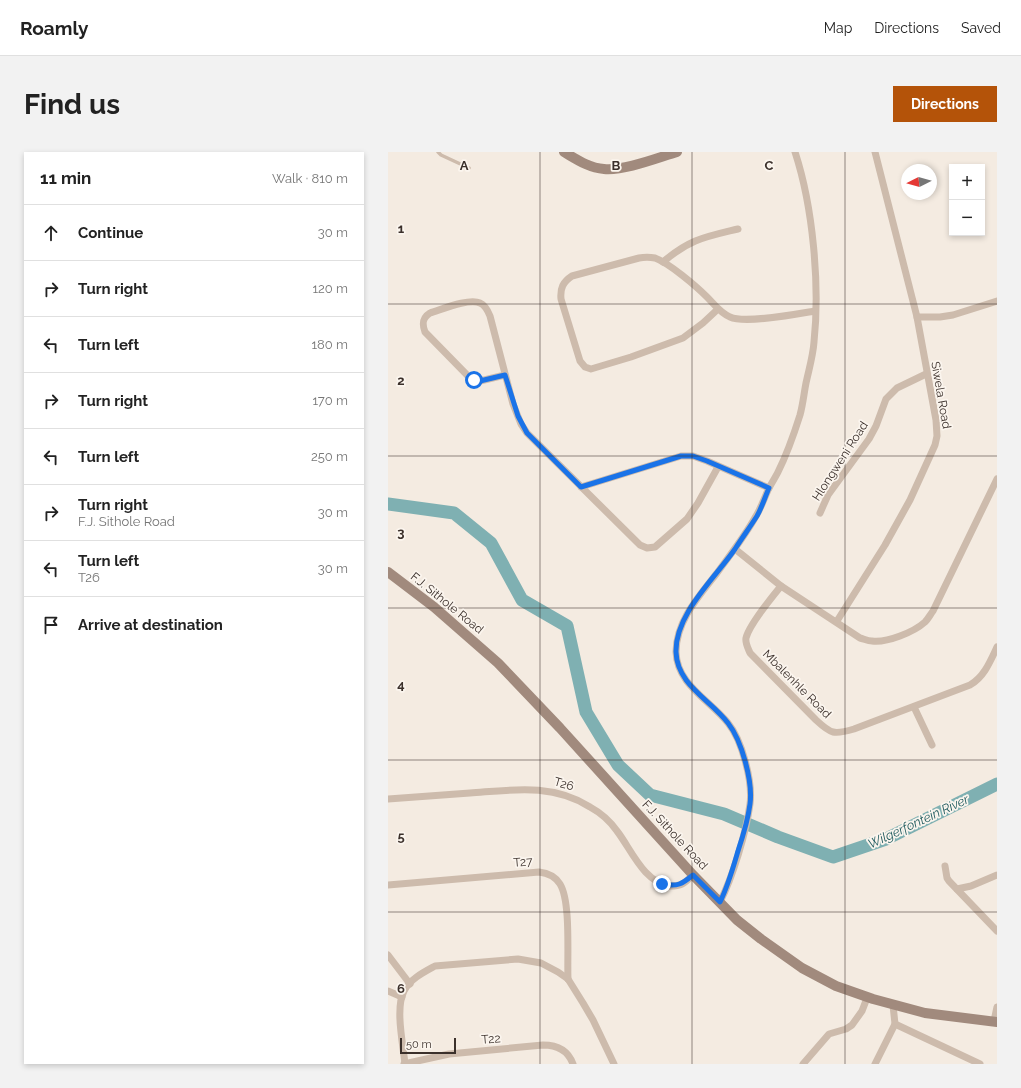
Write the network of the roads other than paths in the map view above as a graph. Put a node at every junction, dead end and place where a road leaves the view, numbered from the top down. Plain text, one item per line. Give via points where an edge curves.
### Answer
1 (438, 152) edge
2 (564, 152) edge
3 (677, 152) edge
4 (795, 152) edge
5 (875, 152) edge
6 (470, 168) dead end
7 (738, 229) dead end
8 (664, 262) junction
9 (997, 301) edge
10 (718, 309) junction
11 (815, 311) junction
12 (916, 317) junction
13 (926, 374) junction
14 (505, 375) junction
15 (718, 467) junction
16 (997, 479) edge
17 (581, 487) junction
18 (769, 488) junction
19 (820, 513) dead end
20 (734, 550) junction
21 (388, 572) edge
22 (781, 586) junction
23 (837, 622) junction
24 (997, 647) edge
25 (914, 707) junction
26 (932, 745) dead end
27 (388, 800) edge
28 (945, 866) dead end
29 (693, 875) junction
30 (997, 875) edge
31 (388, 885) edge
32 (957, 889) junction
33 (720, 902) junction
34 (997, 931) edge
35 (388, 955) edge
36 (568, 979) junction
37 (410, 984) junction
38 (388, 991) edge
39 (402, 997) junction
40 (867, 998) junction
41 (893, 1005) junction
42 (997, 1007) edge
43 (995, 1021) edge
44 (895, 1024) junction
45 (405, 1064) edge
46 (573, 1064) edge
47 (614, 1064) edge
48 (804, 1064) edge
49 (875, 1064) edge
50 (980, 1064) edge

1 - 6 lane
2 - 3 street via 583,163 603,169 618,168
4 - 11 street via 800,166 812,234
5 - 12 street, Siwela Road
7 - 8 street via 706,236 689,243
8 - 10 street via 702,292
8 - 10 street via 654,258 639,258 572,276 566,280 560,291 561,299 580,361 585,367 591,369 683,338
9 - 12 street via 953,315
10 - 11 street via 730,317 743,320
11 - 18 street via 814,343 800,413 779,472
12 - 13 street, Siwela Road
13 - 19 street, Hlongweni Road via 897,388 886,399 869,439 828,495
13 - 23 street, Siwela Road via 936,420 935,445 907,507
14 - 14 street via 490,316 481,304 471,302 430,312 425,316 425,332 470,378 480,381
14 - 17 street via 518,416 527,433
15 - 17 street via 693,456 681,456
15 - 17 street via 686,519 655,547 647,548 640,545
15 - 18 street
16 - 23 street via 941,597 925,622 895,637 870,642
18 - 20 street via 757,515
20 - 22 street
20 - 33 street via 689,610 681,625 676,652 683,675 729,723 742,750 748,778 750,795 744,833 726,891
21 - 29 street, F.J. Sithole Road via 434,607 498,663
22 - 23 street
22 - 25 street, Mbalenhle Road via 751,627 746,638 747,647 816,720 834,733 842,733
24 - 25 street, Mbalenhle Road via 985,672 977,681
25 - 26 street
27 - 29 street, T26 via 514,790 552,792 576,799 605,817 655,881 666,885 681,885
28 - 32 street via 947,878
29 - 33 street, F.J. Sithole Road
30 - 32 street
31 - 36 street, T27 via 548,873 560,883 566,903
32 - 34 street
33 - 40 street, F.J. Sithole Road via 737,920 802,968 836,986
35 - 37 street
36 - 37 street via 541,963 518,959 435,966 423,972
36 - 47 street via 593,1020
37 - 39 street
38 - 39 street
39 - 45 street via 400,1008
40 - 41 street, F.J. Sithole Road
40 - 48 street via 852,1025 828,1034
41 - 43 street, F.J. Sithole Road via 926,1013
41 - 44 street
42 - 43 street
44 - 49 street
44 - 50 street
45 - 46 street, T22 via 449,1054 553,1045 567,1053

